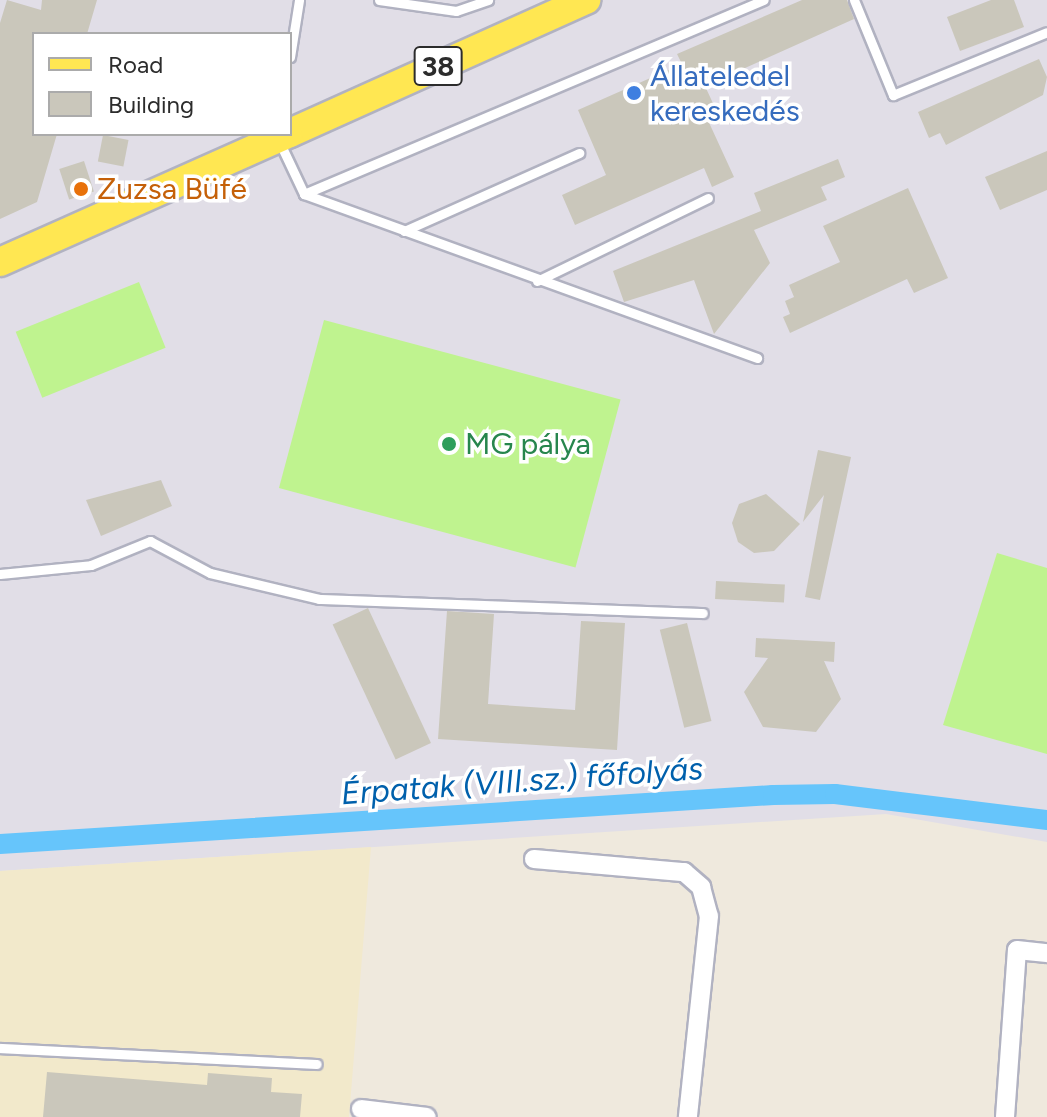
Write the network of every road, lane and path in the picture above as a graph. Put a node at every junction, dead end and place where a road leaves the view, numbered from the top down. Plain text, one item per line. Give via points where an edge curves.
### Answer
1 (299, 0) edge
2 (379, 0) edge
3 (488, 0) edge
4 (586, 0) edge
5 (764, 0) edge
6 (854, 0) edge
7 (1047, 32) edge
8 (292, 44) edge
9 (292, 131) edge
10 (281, 136) edge
11 (283, 136) edge
12 (579, 153) dead end
13 (304, 194) junction
14 (708, 198) dead end
15 (404, 231) junction
16 (0, 262) edge
17 (537, 281) junction
18 (757, 358) dead end
19 (0, 574) edge
20 (703, 613) dead end
21 (534, 859) dead end
22 (1047, 953) edge
23 (0, 1048) edge
24 (317, 1064) dead end
25 (361, 1109) dead end
26 (427, 1117) edge
27 (688, 1117) edge
28 (1005, 1117) edge

1 - 8 lane
2 - 3 lane via 456,11
4 - 9 main road, 38
5 - 13 lane
6 - 7 lane via 893,95
10 - 16 main road, 38
11 - 13 lane
12 - 15 lane
13 - 15 lane
14 - 17 lane
15 - 17 lane
17 - 18 lane
19 - 20 lane via 91,565 150,541 210,573 319,599
21 - 27 street via 684,872 701,887 709,916
22 - 28 street via 1017,950
23 - 24 lane
25 - 26 street

